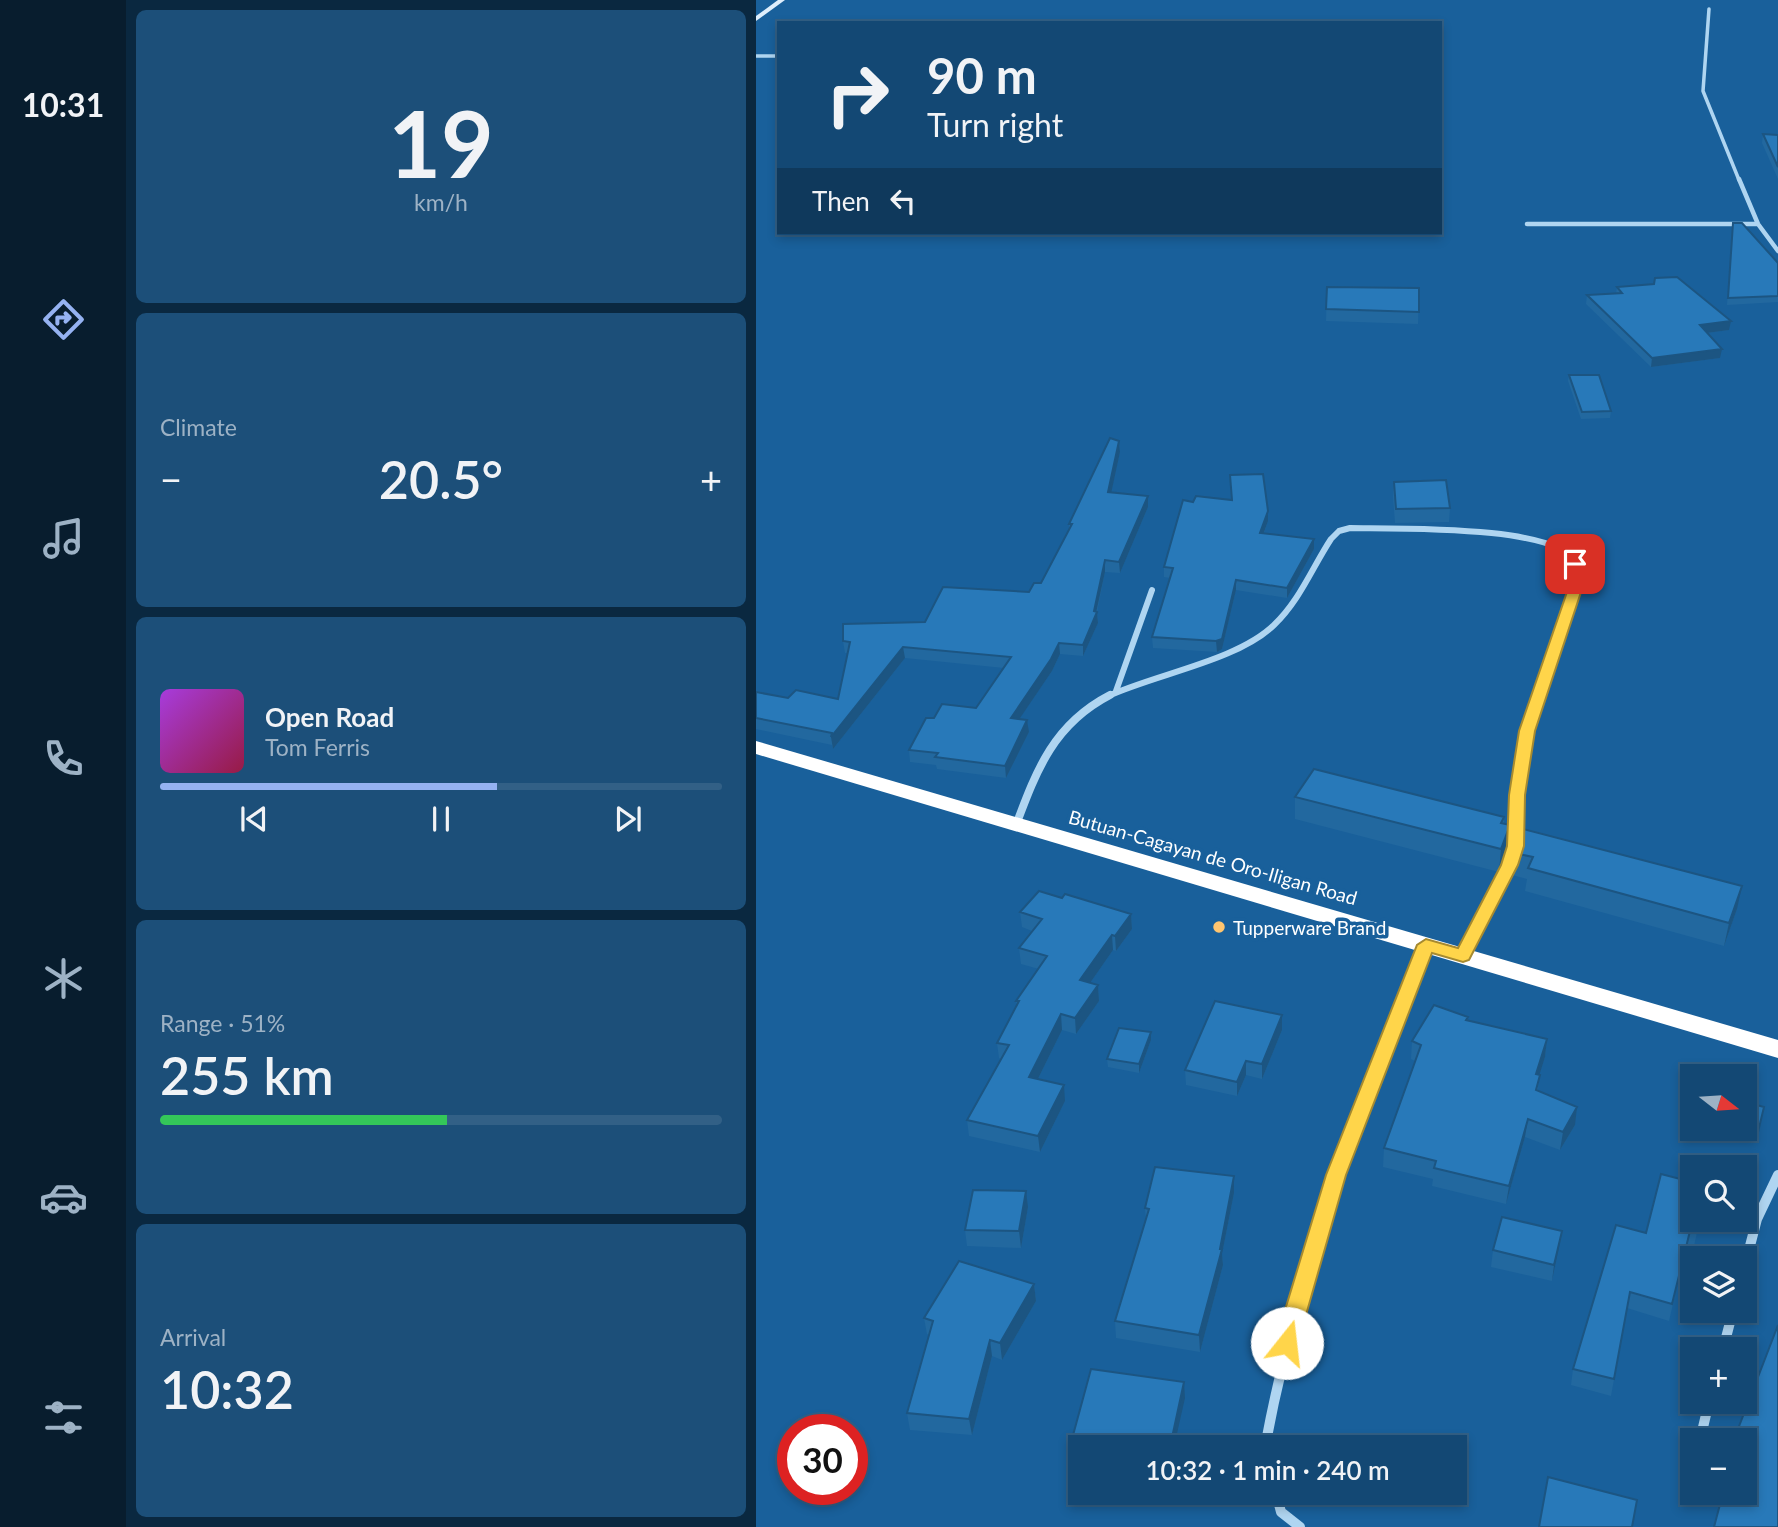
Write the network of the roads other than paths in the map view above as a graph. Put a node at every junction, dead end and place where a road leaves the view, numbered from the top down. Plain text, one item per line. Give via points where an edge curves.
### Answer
1 (782, 0) edge
2 (1709, 9) dead end
3 (756, 19) edge
4 (756, 56) edge
5 (777, 56) edge
6 (1527, 224) dead end
7 (1758, 224) junction
8 (1778, 251) edge
9 (1152, 590) dead end
10 (1116, 691) junction
11 (756, 747) edge
12 (1016, 825) junction
13 (1426, 945) junction
14 (1463, 956) junction
15 (1778, 1049) edge
16 (1778, 1175) edge
17 (1750, 1246) edge
18 (1267, 1435) edge
19 (1279, 1505) edge
20 (1300, 1527) edge

1 - 3 street
2 - 7 street via 1703,91
4 - 5 street
6 - 7 street
7 - 8 street
9 - 10 street
10 - 12 street via 1061,730
10 - 14 street via 1260,636 1281,615 1339,531 1511,536 1547,541 1570,553 1576,586 1527,731 1510,865
11 - 12 highway, Butuan-Cagayan de Oro-Iligan Road
12 - 13 highway, Butuan-Cagayan de Oro-Iligan Road
13 - 14 highway, Butuan-Cagayan de Oro-Iligan Road
13 - 18 street via 1336,1175 1280,1366
14 - 15 highway, Butuan-Cagayan de Oro-Iligan Road
16 - 17 street
19 - 20 street

